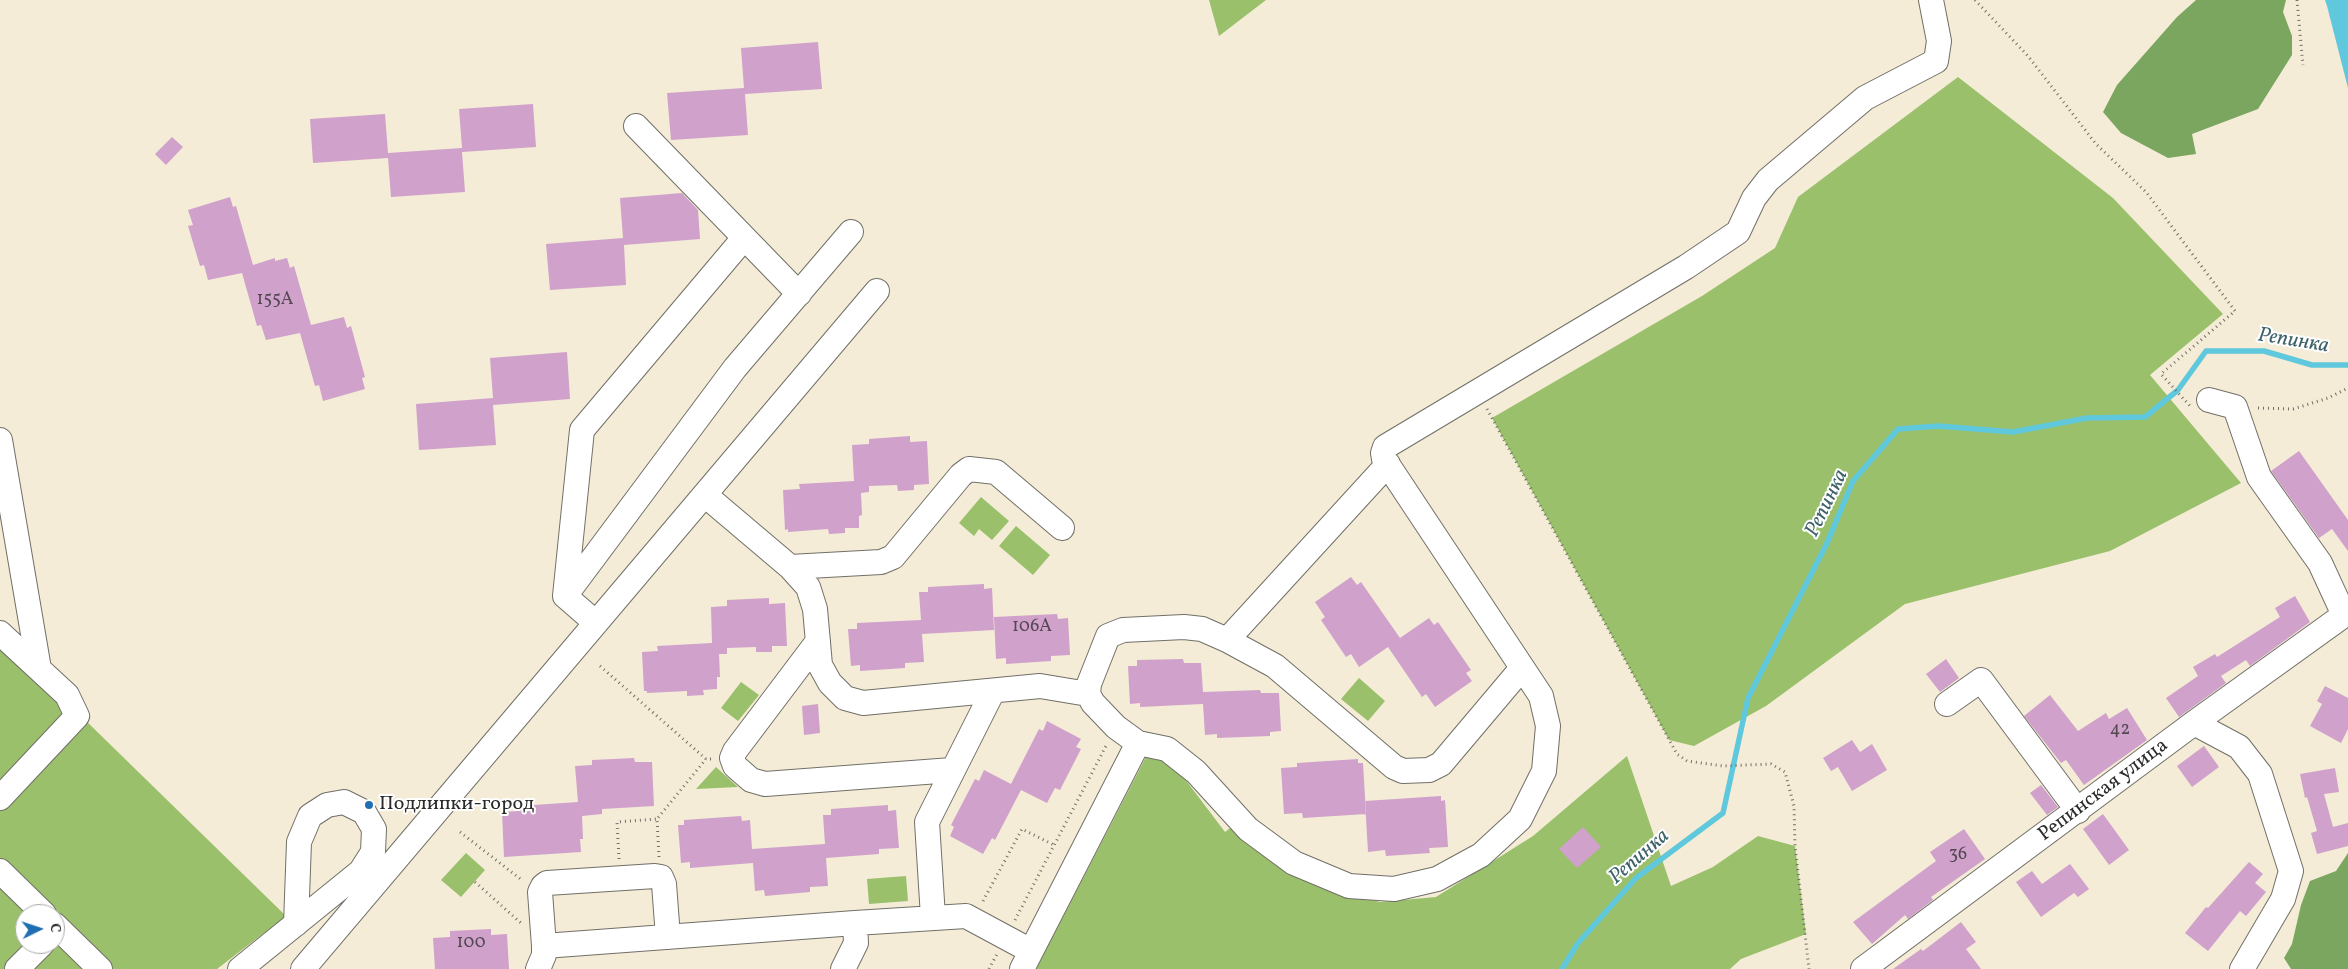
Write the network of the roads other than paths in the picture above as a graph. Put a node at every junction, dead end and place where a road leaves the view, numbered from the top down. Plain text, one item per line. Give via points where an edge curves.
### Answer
1 (1932, 0) edge
2 (636, 126) dead end
3 (850, 232) dead end
4 (744, 238) junction
5 (877, 291) dead end
6 (799, 294) junction
7 (2209, 400) dead end
8 (0, 440) edge
9 (1388, 464) junction
10 (705, 495) junction
11 (1062, 528) dead end
12 (790, 567) junction
13 (565, 596) junction
14 (596, 623) junction
15 (0, 632) edge
16 (1227, 640) junction
17 (818, 641) junction
18 (1522, 668) junction
19 (39, 669) junction
20 (993, 691) junction
21 (1088, 694) junction
22 (1947, 704) dead end
23 (2194, 723) junction
24 (1138, 742) junction
25 (952, 770) junction
26 (0, 798) edge
27 (2078, 811) junction
28 (0, 871) edge
29 (30, 904) edge
30 (933, 917) junction
31 (855, 923) junction
32 (296, 924) junction
33 (668, 937) junction
34 (65, 940) edge
35 (544, 946) junction
36 (29, 954) edge
37 (1026, 960) edge
38 (246, 967) edge
39 (2248, 967) edge
40 (17, 969) edge
41 (100, 969) edge
42 (303, 969) edge
43 (538, 969) edge
44 (843, 969) edge
45 (1863, 969) edge

1 - 9 street via 1939,41 1936,61 1865,98 1768,180 1754,198 1738,232 1686,267 1390,444 1383,453
2 - 4 street
3 - 6 street
4 - 6 street
4 - 13 street via 582,430
5 - 10 street
6 - 13 street via 735,368
7 - 23 street, Репинская улица via 2235,407 2259,477 2320,563 2344,615
8 - 19 street
9 - 16 street
9 - 18 street
10 - 12 street
10 - 14 street
11 - 12 street via 996,472 969,469 960,475 893,557 880,562
12 - 17 street via 808,587 815,610
13 - 14 street
14 - 42 street
15 - 19 street
16 - 18 street via 1275,666 1394,768 1403,771 1429,770 1440,764
16 - 21 street via 1202,629 1184,627 1116,631 1104,644
17 - 20 street via 820,665 830,683 845,698 863,703
17 - 25 street via 735,751 732,758 735,766 752,780 765,784
18 - 24 street via 1541,696 1548,726 1544,772 1520,819 1481,855 1436,879 1394,889 1349,886 1294,863 1248,829 1196,772 1167,748
19 - 26 street via 66,695 77,716
20 - 21 street via 1040,686
20 - 25 street
21 - 24 street via 1116,727
22 - 27 street via 1981,680
23 - 27 street, Репинская улица
23 - 39 street via 2239,747 2260,774 2290,871 2283,900
24 - 37 street
25 - 30 street via 927,822
27 - 45 street, Репинская улица
28 - 29 street
30 - 31 street
30 - 37 street via 958,915 974,919 1006,937
31 - 33 street
31 - 44 street via 856,943
32 - 32 street via 362,871 373,852 374,829 364,812 344,802 327,804 310,816 299,842
32 - 38 street
33 - 35 street
33 - 35 street via 661,877 547,882 540,892
34 - 41 street
35 - 43 street
36 - 40 street

